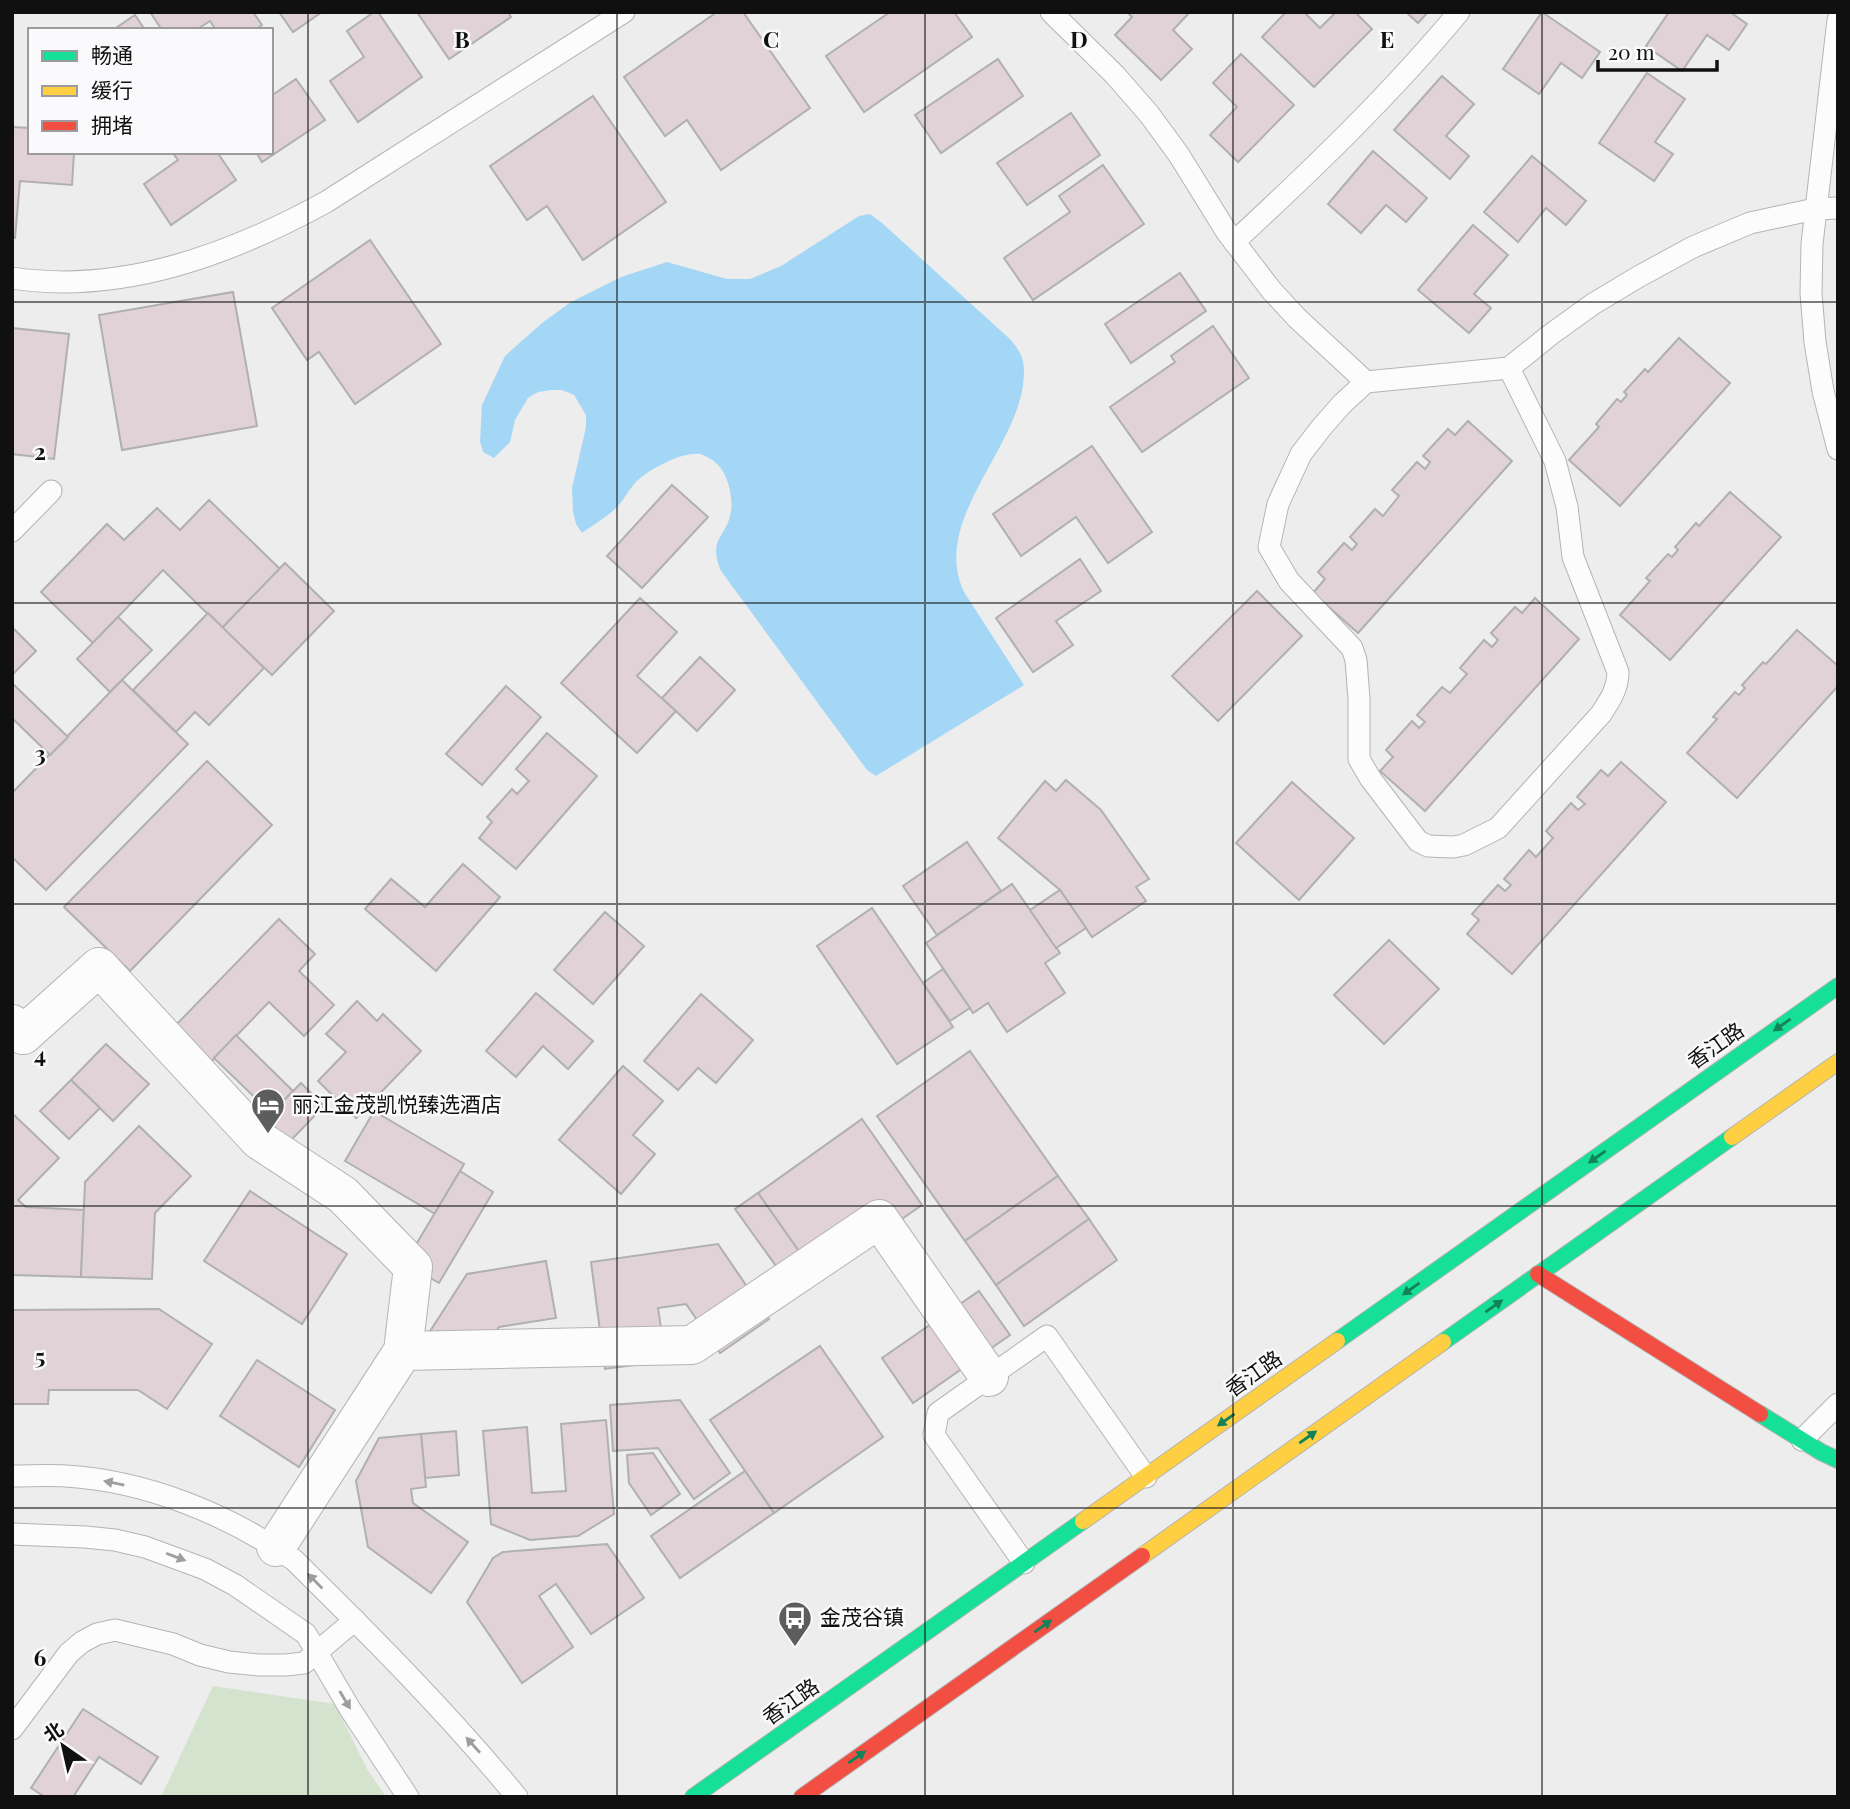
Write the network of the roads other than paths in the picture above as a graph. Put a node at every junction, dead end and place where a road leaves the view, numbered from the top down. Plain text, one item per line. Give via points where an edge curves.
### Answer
1 (624, 12) edge
2 (1051, 12) edge
3 (1459, 12) edge
4 (1838, 20) edge
5 (1838, 208) edge
6 (1815, 209) junction
7 (1234, 242) junction
8 (12, 278) edge
9 (1510, 368) junction
10 (1366, 382) junction
11 (1838, 449) edge
12 (51, 491) dead end
13 (12, 531) edge
14 (1838, 986) edge
15 (12, 1024) edge
16 (1838, 1062) edge
17 (1538, 1274) junction
18 (403, 1351) junction
19 (989, 1377) junction
20 (1838, 1404) edge
21 (1802, 1440) junction
22 (1838, 1460) edge
23 (12, 1476) edge
24 (1146, 1477) junction
25 (12, 1534) edge
26 (276, 1547) junction
27 (1024, 1563) junction
28 (355, 1620) junction
29 (317, 1653) junction
30 (12, 1729) edge
31 (408, 1797) edge
32 (517, 1797) edge
33 (694, 1797) edge
34 (802, 1797) edge

1 - 8 lane via 326,202 237,245 190,261 92,282
2 - 7 lane via 1149,114
3 - 7 lane via 1380,101
4 - 6 lane
5 - 6 lane
6 - 9 lane via 1750,223 1693,247 1593,304
6 - 11 lane via 1811,293 1815,342
7 - 10 lane via 1297,318
9 - 10 lane
9 - 10 lane via 1555,461 1573,557 1618,672 1618,683 1601,714 1498,828 1452,847 1418,841 1370,778 1359,759 1359,699 1352,648 1289,581 1269,547 1278,504 1301,454
12 - 13 lane
14 -> 24 main road, 香江路
15 - 18 street via 23,1035 99,967 260,1140 343,1195 413,1268
16 - 17 main road
17 - 21 main road
34 -> 17 main road
18 - 19 street via 692,1345 879,1219
18 - 26 street
19 - 24 lane via 1047,1336
19 - 27 lane via 938,1413 934,1434
20 - 21 lane
21 - 22 main road
26 -> 23 lane via 227,1520 151,1492 66,1476
24 - 27 main road, 香江路
25 -> 29 lane via 115,1540 174,1556 235,1585 306,1634
28 -> 26 lane
27 - 33 main road, 香江路
28 - 29 lane
32 -> 28 lane
29 - 30 lane via 304,1663 286,1665 229,1662 115,1630 90,1638 69,1653
29 -> 31 lane

